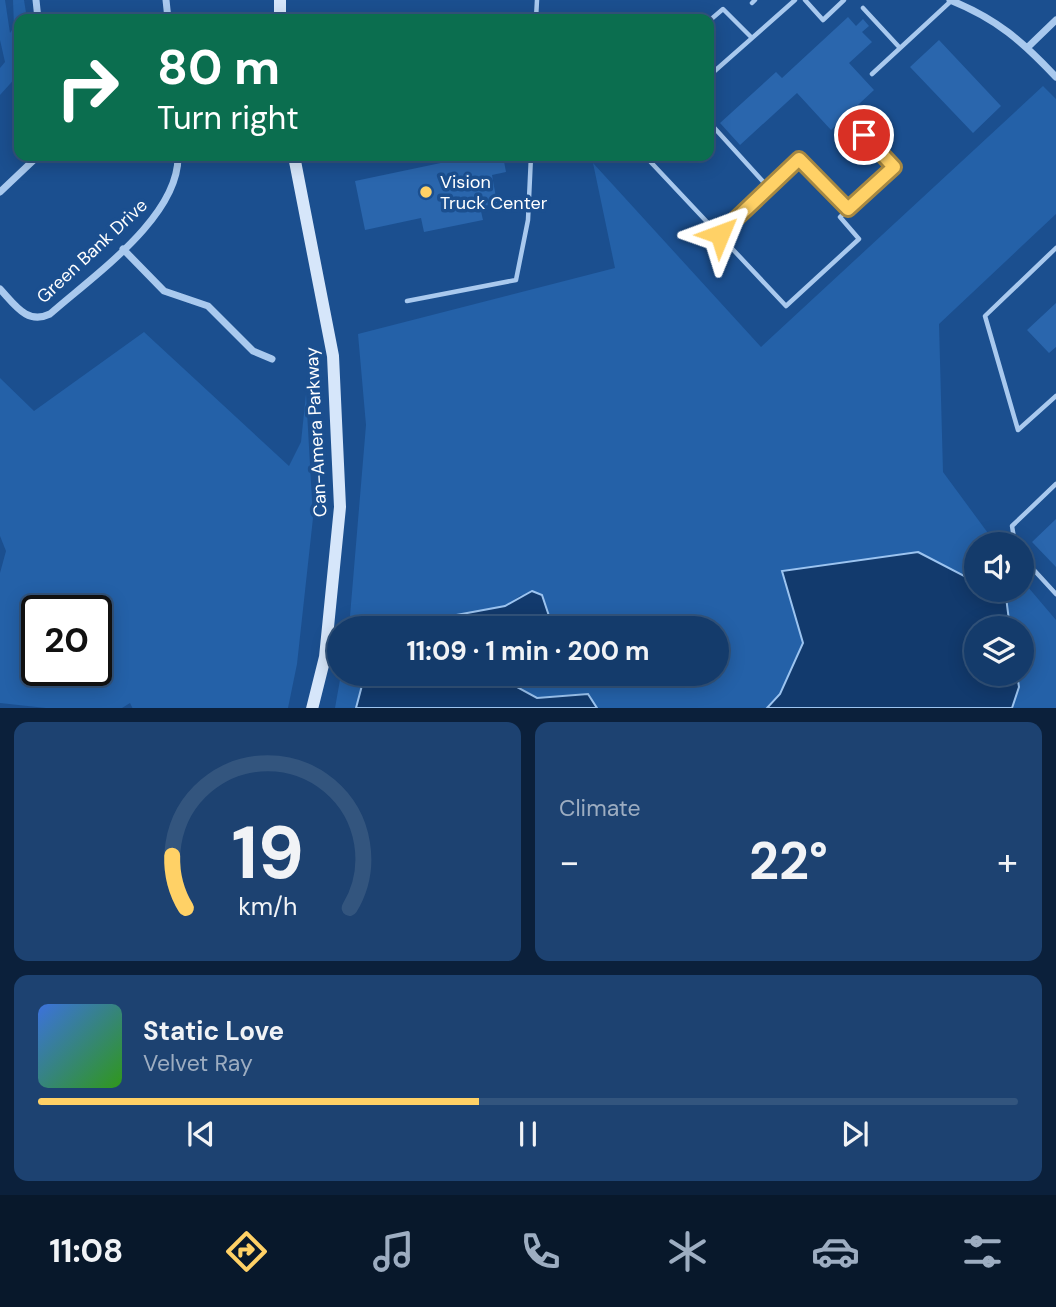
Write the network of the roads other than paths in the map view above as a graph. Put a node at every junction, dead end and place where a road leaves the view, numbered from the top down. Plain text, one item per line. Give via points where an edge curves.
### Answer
1 (795, 0) edge
2 (805, 0) edge
3 (844, 0) edge
4 (951, 0) edge
5 (863, 8) dead end
6 (714, 17) edge
7 (1056, 20) edge
8 (751, 37) junction
9 (1028, 47) junction
10 (900, 48) junction
11 (714, 71) edge
12 (872, 74) dead end
13 (1056, 77) edge
14 (714, 128) edge
15 (864, 135) dead end
16 (33, 161) edge
17 (178, 161) edge
18 (295, 161) edge
19 (531, 161) edge
20 (650, 161) edge
21 (768, 187) junction
22 (0, 192) edge
23 (848, 209) junction
24 (720, 234) junction
25 (1056, 248) edge
26 (123, 249) junction
27 (0, 289) edge
28 (407, 301) dead end
29 (272, 359) dead end
30 (1056, 396) edge
31 (1056, 484) edge
32 (1013, 532) edge
33 (1034, 570) edge
34 (1056, 594) edge
35 (312, 708) edge

1 - 8 lane
2 - 3 lane via 823,20
4 - 9 street via 985,14
4 - 10 lane
5 - 10 lane
6 - 8 lane via 723,9
7 - 9 street
8 - 11 lane
9 - 13 street
10 - 12 lane
14 - 21 lane
15 - 23 lane via 894,167
16 - 22 street
17 - 26 street, Green Bank Drive via 166,201
18 - 35 main road, Can-Amera Parkway via 332,356 340,507 325,657
19 - 28 lane via 528,220 516,280
20 - 24 lane
21 - 23 lane via 799,159
21 - 24 lane
23 - 24 lane via 840,217 859,239 786,306
25 - 30 lane via 985,316 1018,430
26 - 27 street, Green Bank Drive via 41,319 24,315
26 - 29 street via 164,291 208,306 253,351
31 - 32 lane via 1012,526
33 - 34 lane

